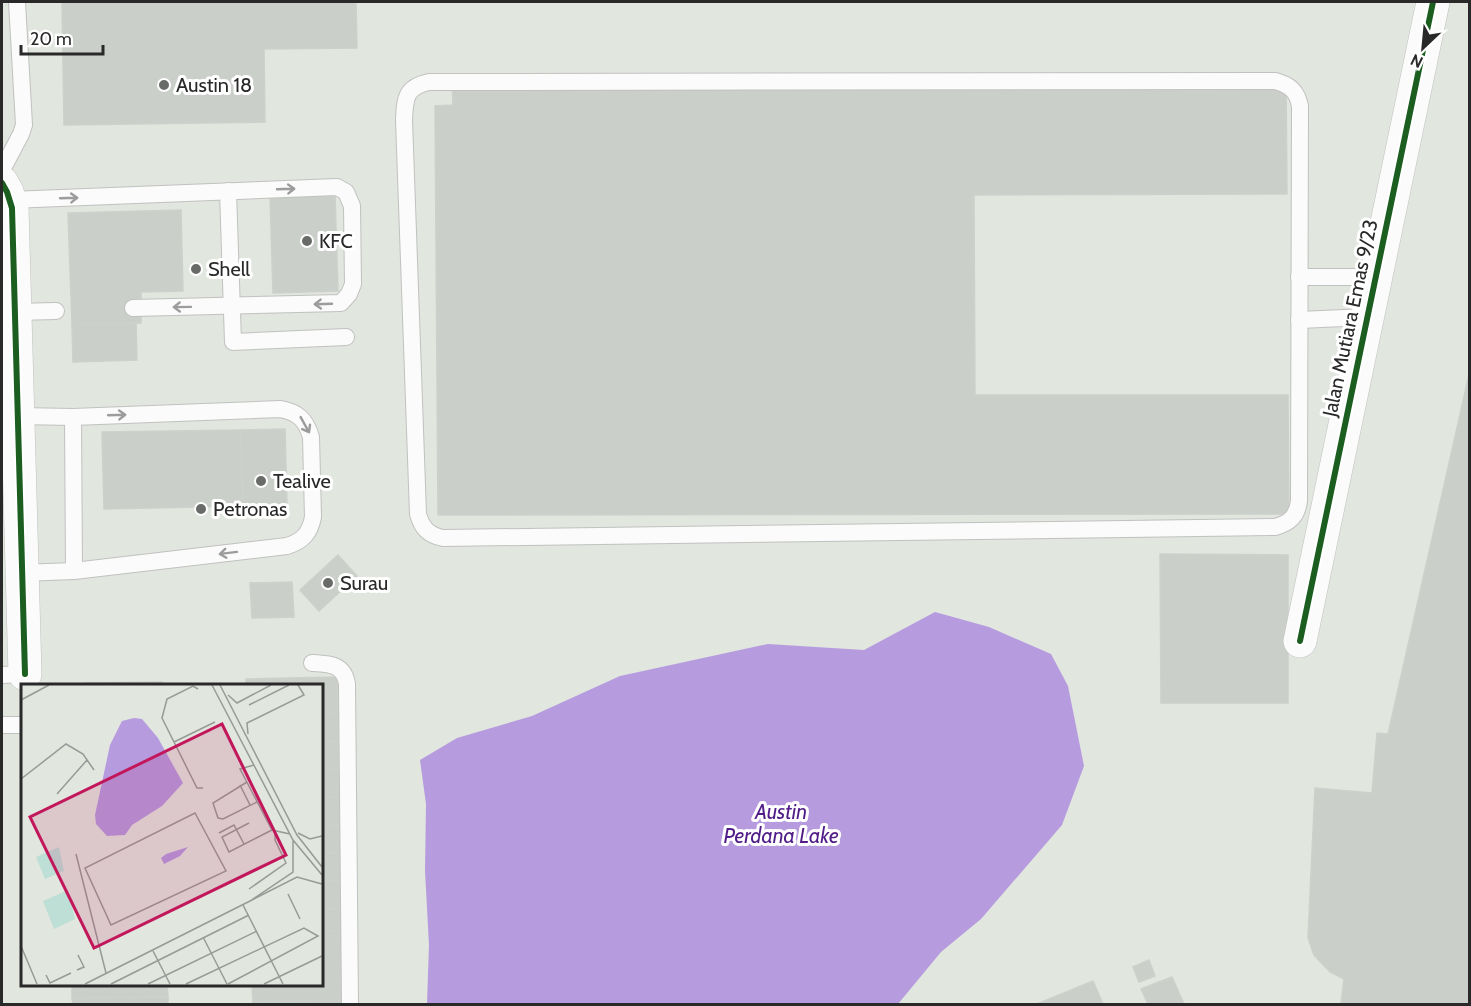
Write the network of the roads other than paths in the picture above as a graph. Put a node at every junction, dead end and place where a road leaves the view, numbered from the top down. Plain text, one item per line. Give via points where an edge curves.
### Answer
1 (17, 2) edge
2 (1433, 2) edge
3 (4, 184) edge
4 (228, 191) junction
5 (1299, 277) junction
6 (1375, 277) junction
7 (232, 306) junction
8 (133, 308) dead end
9 (56, 311) dead end
10 (14, 312) junction
11 (1367, 317) junction
12 (1299, 320) junction
13 (346, 338) dead end
14 (17, 416) junction
15 (73, 417) junction
16 (74, 571) junction
17 (21, 573) junction
18 (1300, 641) dead end
19 (312, 663) dead end
20 (13, 674) edge
21 (2, 725) edge
22 (21, 725) edge
23 (351, 1005) edge

1 - 3 lane via 24,125
2 - 6 street, Jalan Mutiara Emas 9/23
3 -> 4 lane
3 - 10 street
4 - 7 lane
4 -> 7 lane via 336,187 346,192 352,206 353,284 341,303
5 - 6 lane
5 - 12 lane
5 - 12 lane via 1300,106 1293,89 1285,83 429,82 411,89 406,98 418,514 420,523 434,536 1284,524 1298,511 1299,501
6 - 11 street, Jalan Mutiara Emas 9/23
7 -> 8 lane
7 - 13 lane via 233,342
9 - 10 lane
10 - 14 street
11 - 12 lane
11 - 18 street, Jalan Mutiara Emas 9/23
14 - 15 lane
14 - 17 street
15 - 16 lane
15 -> 16 lane via 292,411 308,426 311,437 313,517 306,536 287,546
16 - 17 lane
17 - 20 street
19 - 23 lane via 335,665 346,676 347,684
21 - 22 lane

